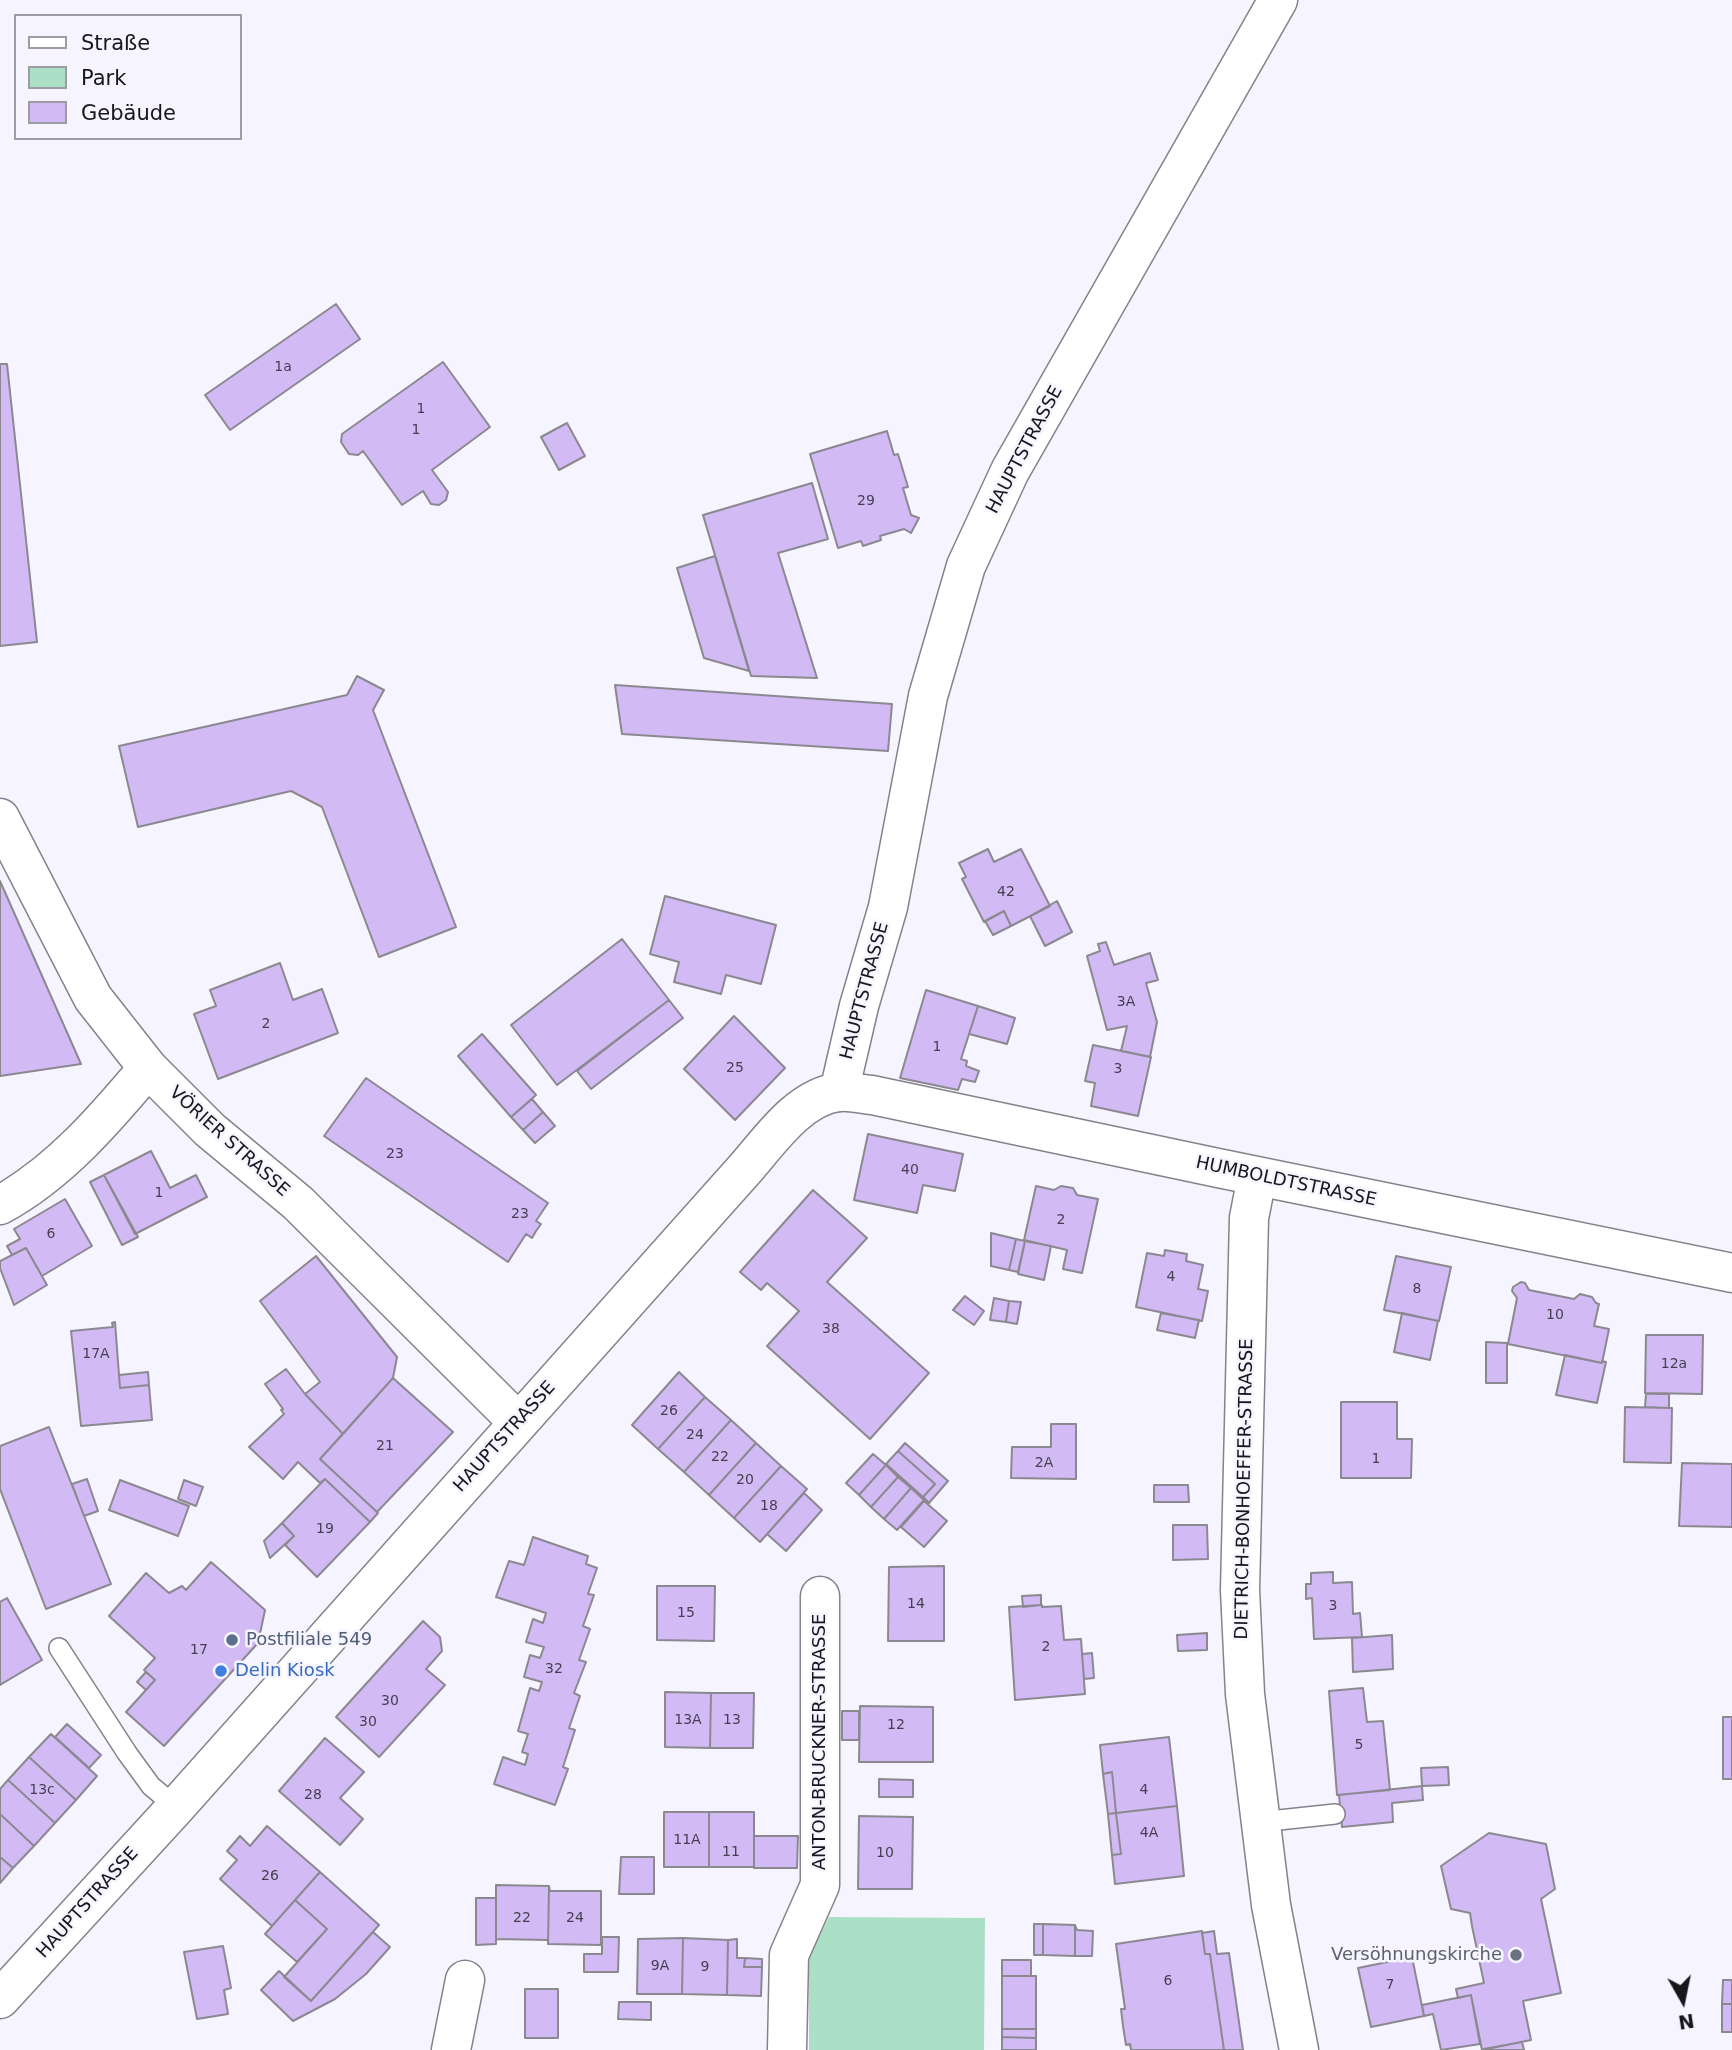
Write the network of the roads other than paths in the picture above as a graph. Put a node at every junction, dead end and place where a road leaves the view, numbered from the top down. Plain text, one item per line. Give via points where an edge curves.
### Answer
1 (1278, 0) edge
2 (0, 818) edge
3 (148, 1068) junction
4 (839, 1092) junction
5 (1257, 1177) junction
6 (0, 1205) edge
7 (1732, 1273) edge
8 (518, 1422) junction
9 (820, 1597) dead end
10 (59, 1648) dead end
11 (176, 1807) junction
12 (1335, 1814) dead end
13 (1260, 1822) junction
14 (465, 1980) dead end
15 (0, 1999) edge
16 (451, 2050) edge
17 (788, 2050) edge
18 (1298, 2050) edge

1 - 4 street, HAUPTSTRASSE via 1010,471 966,566 928,696 888,907
2 - 3 street, VÖRIER STRASSE via 93,998
3 - 6 street via 99,1125 25,1191
3 - 8 street, VÖRIER STRASSE via 210,1129 298,1203
4 - 5 street, HUMBOLDTSTRASSE via 872,1095
4 - 8 street, HAUPTSTRASSE via 814,1101 792,1117
5 - 7 street, HUMBOLDTSTRASSE
5 - 13 street, DIETRICH-BONHOEFFER-STRASSE via 1249,1218 1240,1590 1245,1694
8 - 11 street, HAUPTSTRASSE
9 - 17 street, ANTON-BRUCKNER-STRASSE via 820,1885 789,1955
10 - 11 lane via 151,1786
11 - 15 street, HAUPTSTRASSE
12 - 13 lane
13 - 18 street, DIETRICH-BONHOEFFER-STRASSE
14 - 16 street

